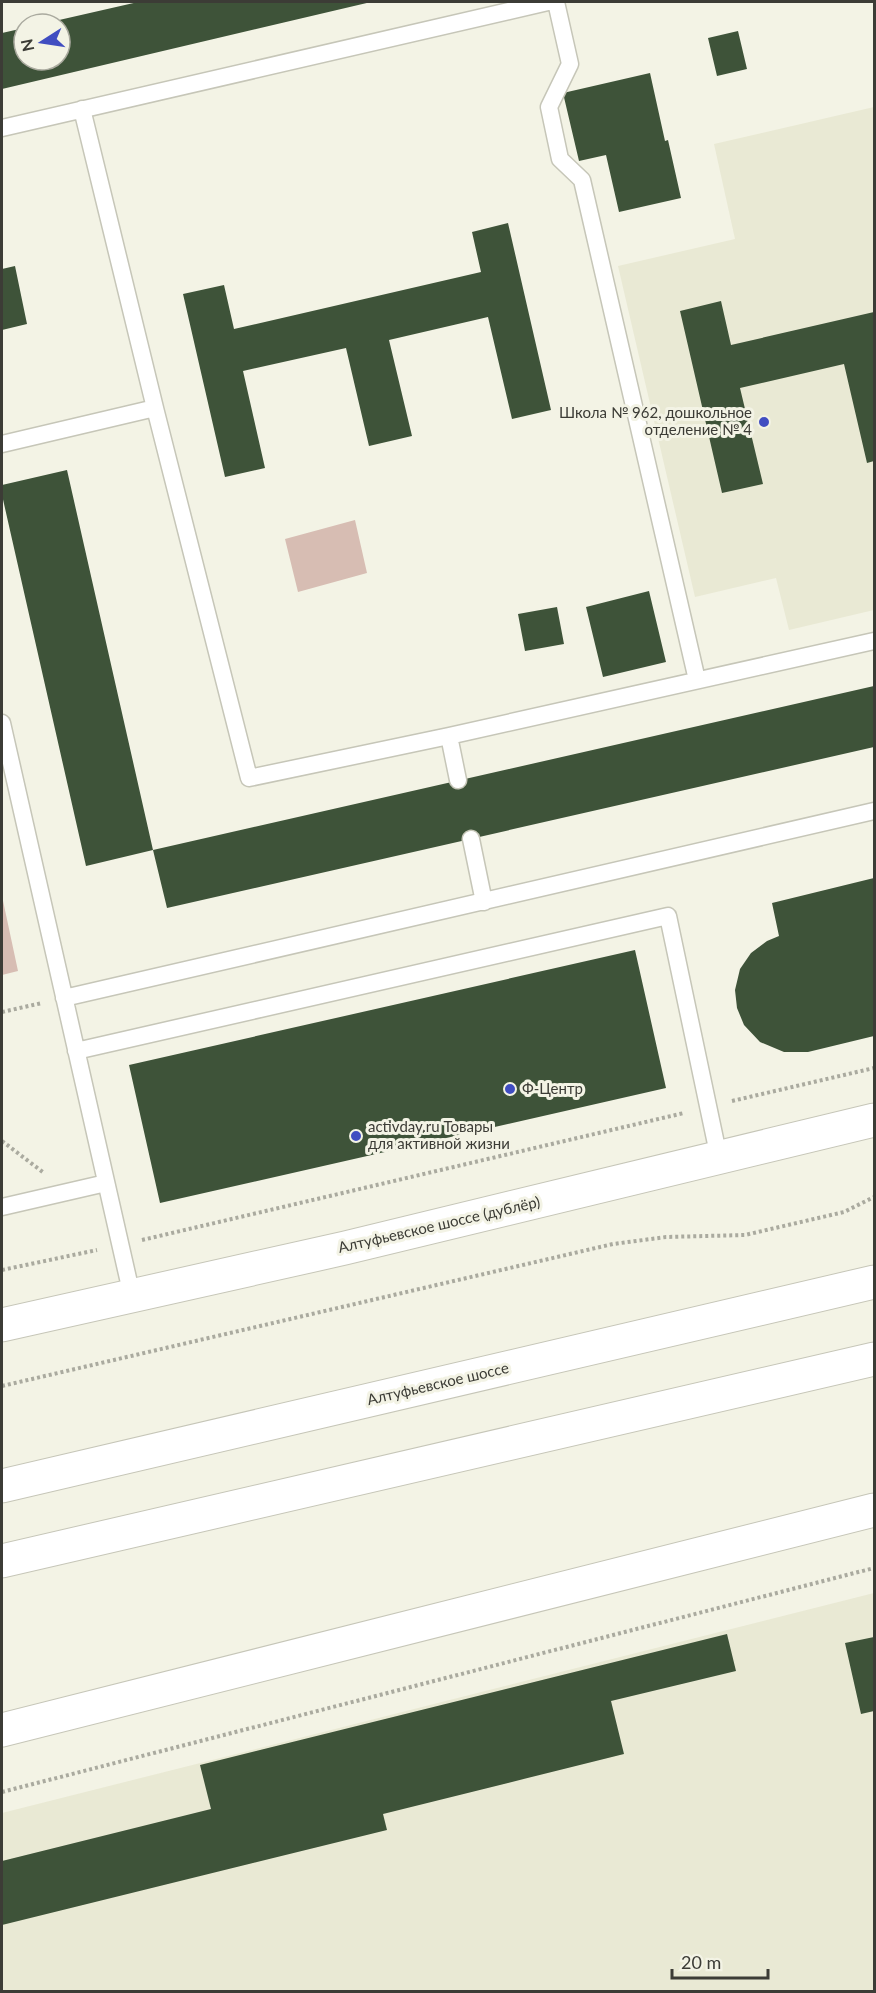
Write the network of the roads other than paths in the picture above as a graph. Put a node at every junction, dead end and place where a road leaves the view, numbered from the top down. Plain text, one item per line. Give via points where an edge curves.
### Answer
1 (548, 2) edge
2 (556, 2) edge
3 (82, 109) junction
4 (2, 128) edge
5 (155, 408) junction
6 (2, 444) edge
7 (874, 641) edge
8 (697, 680) junction
9 (2, 723) edge
10 (449, 736) junction
11 (458, 780) dead end
12 (874, 811) edge
13 (471, 839) dead end
14 (484, 902) junction
15 (64, 998) junction
16 (76, 1051) junction
17 (874, 1120) edge
18 (719, 1158) junction
19 (106, 1183) junction
20 (2, 1207) edge
21 (874, 1282) edge
22 (132, 1296) junction
23 (2, 1325) edge
24 (874, 1359) edge
25 (2, 1486) edge
26 (874, 1510) edge
27 (2, 1561) edge
28 (2, 1730) edge

1 - 3 lane
2 - 8 lane via 570,64 549,107 560,159 582,180
3 - 4 lane
3 - 5 lane
5 - 6 lane
5 - 10 lane via 249,778
7 - 8 lane
8 - 10 lane
9 - 15 lane
10 - 11 lane
12 - 14 lane
13 - 14 lane
14 - 15 lane
15 - 16 lane
16 - 18 lane via 668,916
16 - 19 lane
17 - 18 main road, Алтуфьевское шоссе (дублёр)
18 - 22 main road, Алтуфьевское шоссе (дублёр)
19 - 20 lane
19 - 22 lane
21 - 25 main road, Алтуфьевское шоссе
22 - 23 main road, Алтуфьевское шоссе (дублёр)
24 - 27 main road
26 - 28 main road

